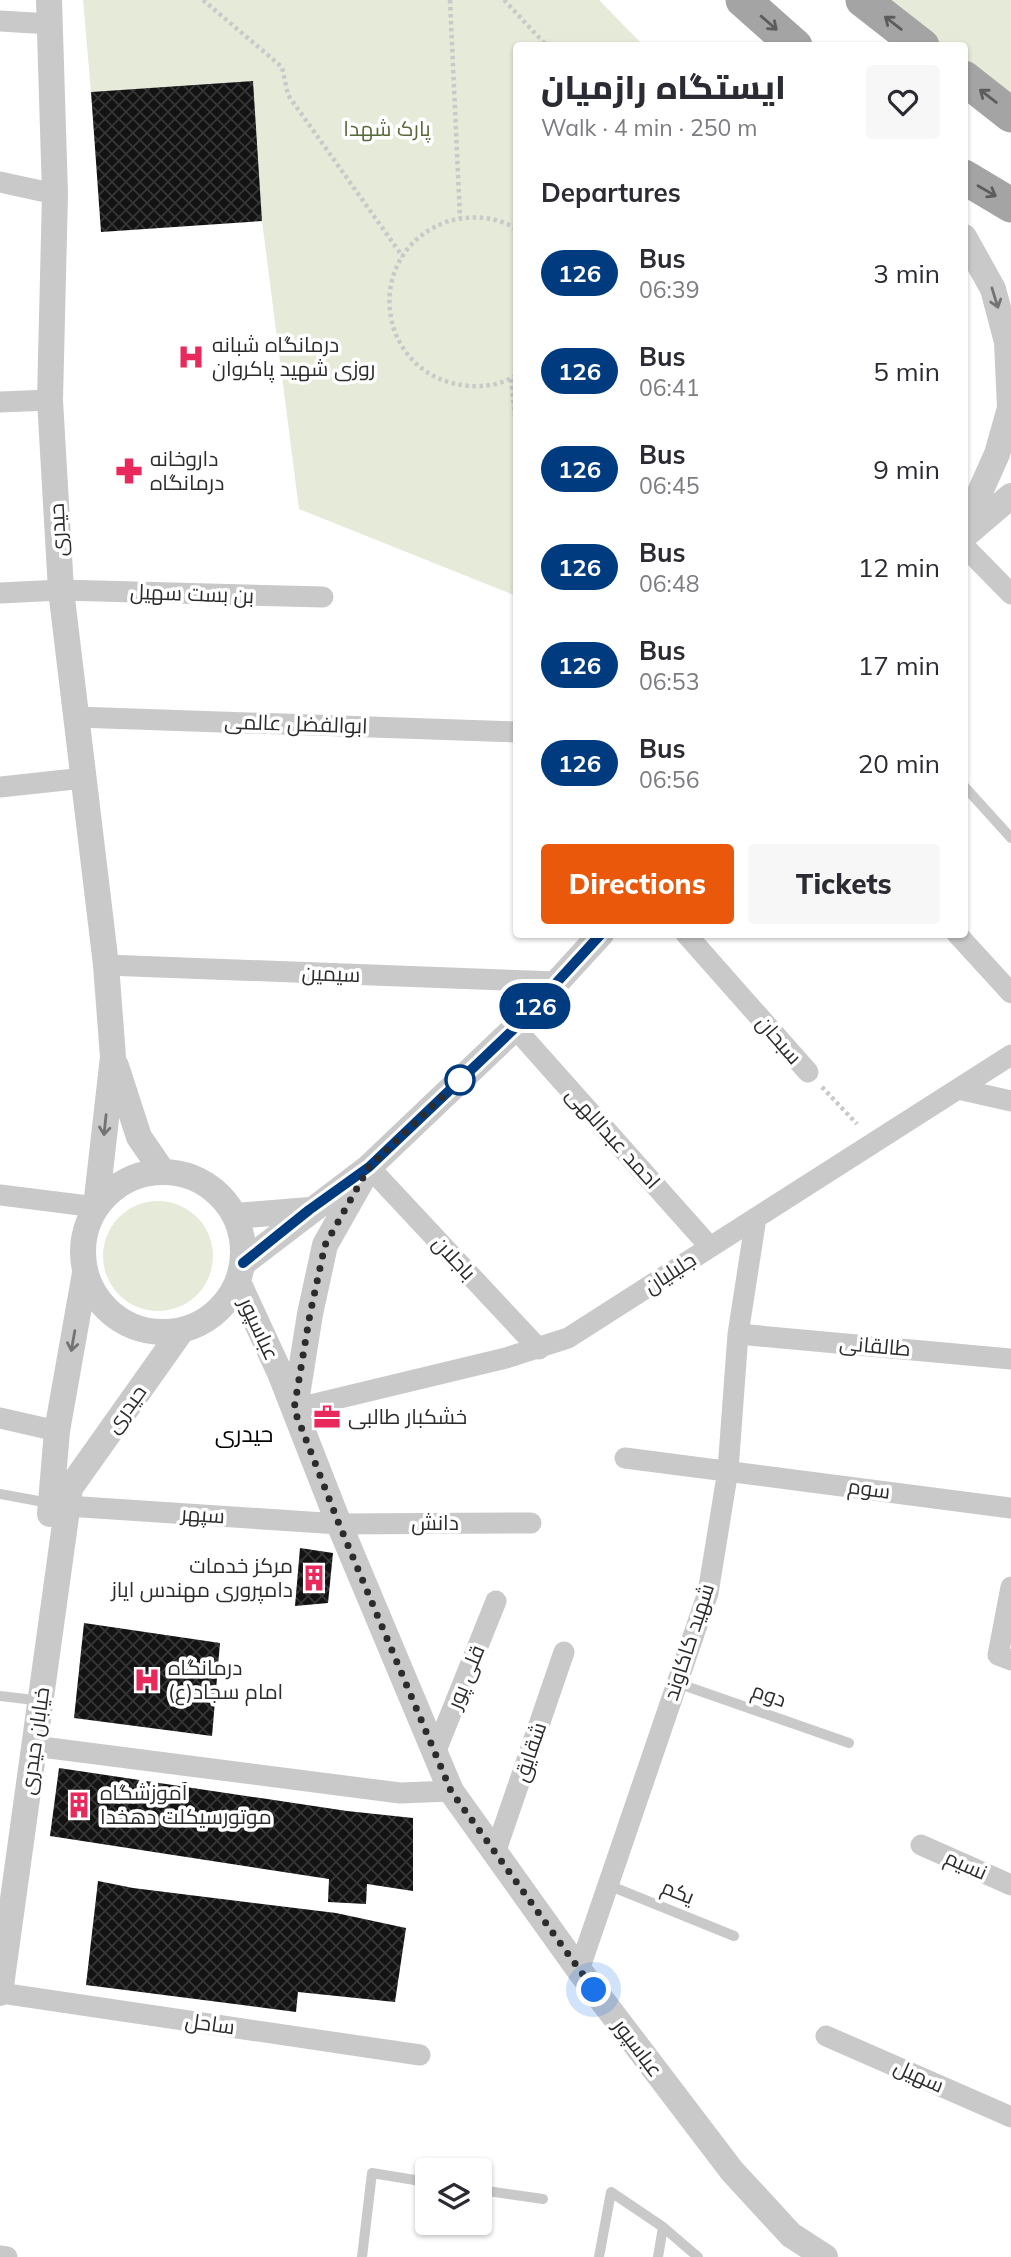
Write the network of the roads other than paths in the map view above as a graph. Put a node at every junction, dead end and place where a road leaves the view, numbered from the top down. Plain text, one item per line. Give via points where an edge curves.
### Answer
1 (743, 0) edge
2 (863, 0) edge
3 (50, 12) edge
4 (0, 21) edge
5 (790, 42) edge
6 (917, 42) edge
7 (968, 81) edge
8 (1011, 115) edge
9 (968, 179) edge
10 (0, 182) edge
11 (55, 194) junction
12 (1011, 205) edge
13 (968, 244) edge
14 (50, 400) junction
15 (0, 402) edge
16 (1010, 407) edge
17 (1011, 496) edge
18 (968, 519) edge
19 (968, 533) edge
20 (968, 551) edge
21 (61, 590) junction
22 (0, 593) edge
23 (1011, 594) edge
24 (324, 597) dead end
25 (76, 717) junction
26 (513, 732) edge
27 (83, 778) junction
28 (0, 787) edge
29 (968, 790) edge
30 (1011, 838) edge
31 (597, 938) edge
32 (690, 938) edge
33 (961, 938) edge
34 (106, 965) junction
35 (557, 982) junction
36 (1011, 993) edge
37 (515, 1028) junction
38 (1011, 1055) edge
39 (113, 1057) junction
40 (807, 1072) road end
41 (958, 1089) junction
42 (1011, 1101) edge
43 (369, 1167) junction
44 (163, 1172) junction
45 (0, 1195) edge
46 (96, 1207) junction
47 (309, 1210) junction
48 (235, 1216) junction
49 (756, 1218) junction
50 (710, 1247) junction
51 (85, 1273) junction
52 (240, 1273) junction
53 (182, 1330) junction
54 (738, 1334) junction
55 (539, 1349) junction
56 (1011, 1359) edge
57 (294, 1409) junction
58 (0, 1418) edge
59 (57, 1431) junction
60 (625, 1458) dead end
61 (728, 1470) junction
62 (0, 1494) edge
63 (61, 1496) junction
64 (1011, 1508) edge
65 (531, 1523) dead end
66 (339, 1524) junction
67 (1011, 1587) edge
68 (496, 1601) dead end
69 (564, 1652) dead end
70 (1004, 1657) edge
71 (677, 1683) junction
72 (13, 1698) edge
73 (849, 1743) dead end
74 (34, 1746) junction
75 (435, 1753) junction
76 (451, 1791) junction
77 (921, 1845) dead end
78 (495, 1853) junction
79 (0, 1878) edge
80 (608, 1885) junction
81 (1011, 1885) edge
82 (734, 1936) dead end
83 (579, 1970) junction
84 (0, 1993) edge
85 (826, 2036) dead end
86 (420, 2055) dead end
87 (1011, 2117) edge
88 (415, 2180) edge
89 (492, 2192) edge
90 (543, 2199) dead end
91 (663, 2227) junction
92 (0, 2256) edge
93 (7, 2257) edge
94 (362, 2257) edge
95 (599, 2257) edge
96 (658, 2257) edge
97 (698, 2257) edge
98 (825, 2257) edge

1 -> 5 main road
6 -> 2 main road
3 - 4 street
3 - 11 street, حیدری
8 -> 7 main road
9 -> 12 main road
10 - 11 street
11 - 14 street, حیدری
13 -> 16 street via 993,289 1004,329
14 - 15 street
14 - 21 street, حیدری
16 - 18 street via 997,454
17 - 19 street
20 - 23 street
21 - 22 street, بن بست سهیل
21 - 24 street, بن بست سهیل
21 - 25 street, حیدری
25 - 26 street, ابوالفضل عالمی
25 - 27 street, حیدری
27 - 28 street
27 - 34 street, حیدری
29 - 30 lane
31 - 35 street
32 - 40 street, سبحان
33 - 36 street
34 - 35 street, سیمین
34 - 39 street, حیدری
35 - 37 street
37 - 43 street
37 - 50 street, احمد عبداللهی
38 - 41 street, جلیلیان
39 - 44 street via 139,1137
39 -> 46 street
41 - 42 street
41 - 49 street, جلیلیان
43 - 47 street
43 - 55 street, باجلان
43 - 57 street via 325,1245
44 - 46 street via 126,1182
44 - 48 street via 205,1184 222,1197
45 - 46 street
46 - 51 street via 82,1250
47 - 48 street
47 - 52 street
48 - 52 street via 243,1239
49 - 50 street, جلیلیان
49 - 54 street, شهید کاکاوند
50 - 55 street, جلیلیان via 568,1338
51 - 53 street via 95,1296 111,1315 158,1333
51 -> 59 street
52 - 53 street via 225,1304 206,1321
52 - 57 street, عباسپور
53 - 63 street, حیدری
54 - 56 street, طالقانی
54 - 61 street, شهید کاکاوند
55 - 57 street, جلیلیان
57 - 66 street, عباسپور
58 - 59 street
59 - 63 street
60 - 61 street, سوم
61 - 64 street, سوم
61 - 71 street, شهید کاکاوند via 708,1593
62 - 63 lane
63 - 66 street, سپهر
63 - 72 street, خیابان حیدری
63 - 74 street, خیابان حیدری
65 - 66 street, دانش
66 - 75 street, عباسپور
67 - 70 street
68 - 75 street, قلی پور
69 - 78 street, شقایق
71 - 73 lane, دوم
71 - 80 street, شهید کاکاوند
72 - 79 street, خیابان حیدری
74 - 76 street via 400,1793
74 - 84 street, خیابان حیدری
75 - 76 street, عباسپور
76 - 78 street, عباسپور
77 - 81 street, نسیم
78 - 83 street, عباسپور
80 - 82 lane, یکم
80 - 83 street, شهید کاکاوند
83 - 98 street, عباسپور via 732,2171 791,2235
84 - 86 street, ساحل
85 - 87 street, سهیل
88 - 94 lane via 372,2173
89 - 90 lane
91 - 95 lane via 611,2192
91 - 96 lane
91 - 97 lane
92 - 93 street

